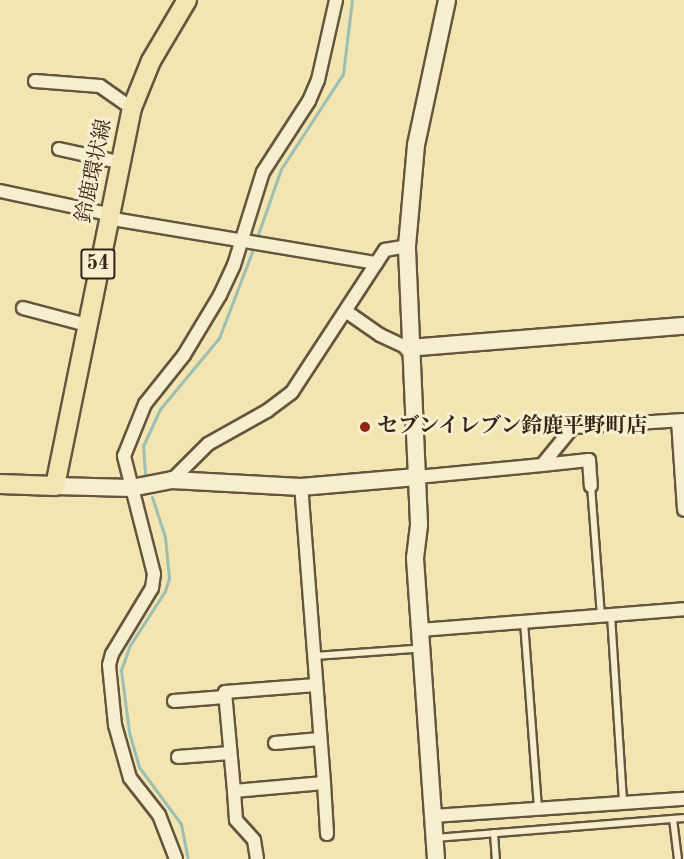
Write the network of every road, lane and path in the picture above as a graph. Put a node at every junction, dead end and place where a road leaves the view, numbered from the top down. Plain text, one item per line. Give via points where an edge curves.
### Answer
1 (187, 0) edge
2 (336, 0) edge
3 (447, 0) edge
4 (35, 81) dead end
5 (132, 108) junction
6 (59, 149) dead end
7 (118, 162) junction
8 (0, 191) edge
9 (107, 216) junction
10 (244, 240) junction
11 (406, 246) junction
12 (376, 262) junction
13 (23, 308) dead end
14 (347, 312) junction
15 (87, 325) junction
16 (684, 326) edge
17 (408, 348) junction
18 (681, 420) edge
19 (542, 465) junction
20 (417, 477) junction
21 (172, 480) junction
22 (0, 484) edge
23 (56, 486) junction
24 (591, 486) joint
25 (301, 487) junction
26 (131, 488) junction
27 (684, 510) edge
28 (684, 609) edge
29 (606, 615) junction
30 (524, 622) junction
31 (420, 630) junction
32 (414, 649) dead end
33 (314, 656) junction
34 (316, 685) junction
35 (225, 697) junction
36 (174, 700) dead end
37 (320, 739) junction
38 (275, 742) dead end
39 (230, 753) junction
40 (178, 757) dead end
41 (324, 783) junction
42 (234, 791) junction
43 (684, 799) edge
44 (623, 804) junction
45 (538, 810) junction
46 (433, 816) junction
47 (684, 818) edge
48 (674, 819) junction
49 (494, 833) junction
50 (327, 834) dead end
51 (434, 838) junction
52 (176, 859) edge
53 (257, 859) edge
54 (436, 859) edge
55 (496, 859) edge
56 (678, 859) edge

1 - 5 main road, 鈴鹿環状線 / 54 via 151,61
2 - 10 street via 318,80 309,101 263,172
3 - 11 street via 416,145
4 - 5 street via 100,86
5 - 7 main road, 鈴鹿環状線 / 54
6 - 7 street
7 - 9 main road, 鈴鹿環状線 / 54
8 - 9 street
9 - 10 street
9 - 15 main road, 鈴鹿環状線 / 54
10 - 12 street
10 - 26 street via 220,296 184,355 137,419 124,456
11 - 12 street via 385,250
11 - 17 street
12 - 14 street
13 - 15 street
14 - 17 street via 380,335
14 - 21 street via 292,392 208,444
15 - 23 main road, 鈴鹿環状線 / 54
16 - 17 street
17 - 20 street
18 - 19 street via 573,427
18 - 27 street
19 - 20 street
19 - 24 street via 589,460
20 - 25 street
20 - 31 street via 419,524 415,558
21 - 25 street
21 - 26 street
22 - 23 main road
23 - 26 street
24 - 29 lane
25 - 33 street
26 - 52 street via 154,574 152,588 109,665 115,726 130,778 159,815
28 - 29 street
29 - 30 street
29 - 44 lane
30 - 31 street
30 - 45 lane
31 - 46 street
32 - 33 lane
33 - 34 street
34 - 35 street via 225,692
34 - 37 street
35 - 36 street
35 - 39 street
37 - 38 street
37 - 41 street
39 - 40 street
39 - 42 street
41 - 42 street
41 - 50 street
42 - 53 street via 236,820 254,840
43 - 44 street
44 - 45 street
45 - 46 street
46 - 51 street
47 - 48 lane
48 - 49 lane
48 - 56 lane
49 - 51 lane
49 - 55 lane
51 - 54 street

